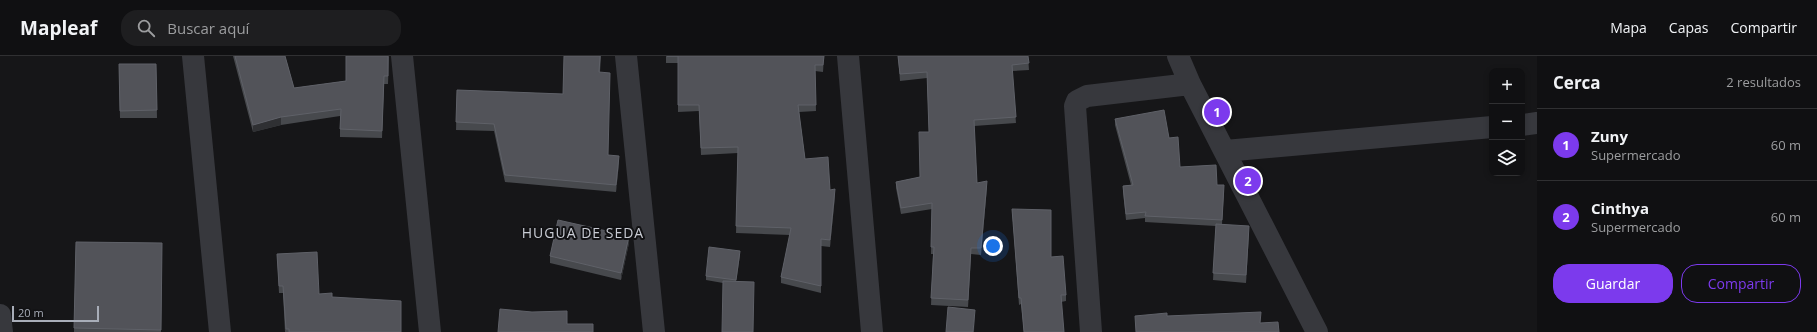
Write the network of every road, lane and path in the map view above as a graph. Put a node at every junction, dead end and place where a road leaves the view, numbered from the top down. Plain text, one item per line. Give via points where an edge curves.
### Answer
1 (193, 56) edge
2 (402, 56) edge
3 (626, 56) edge
4 (848, 56) edge
5 (1178, 56) edge
6 (1190, 84) junction
7 (1537, 123) edge
8 (1525, 125) edge
9 (1489, 127) edge
10 (1225, 151) junction
11 (0, 315) edge
12 (2, 332) edge
13 (220, 332) edge
14 (430, 332) edge
15 (654, 332) edge
16 (872, 332) edge
17 (1091, 332) edge
18 (1317, 332) edge

1 - 13 street
2 - 14 street
3 - 15 street
4 - 16 street
5 - 6 street
6 - 10 street
6 - 17 street via 1087,96 1077,101 1075,106
7 - 8 street
9 - 10 street
10 - 18 street
11 - 12 street

